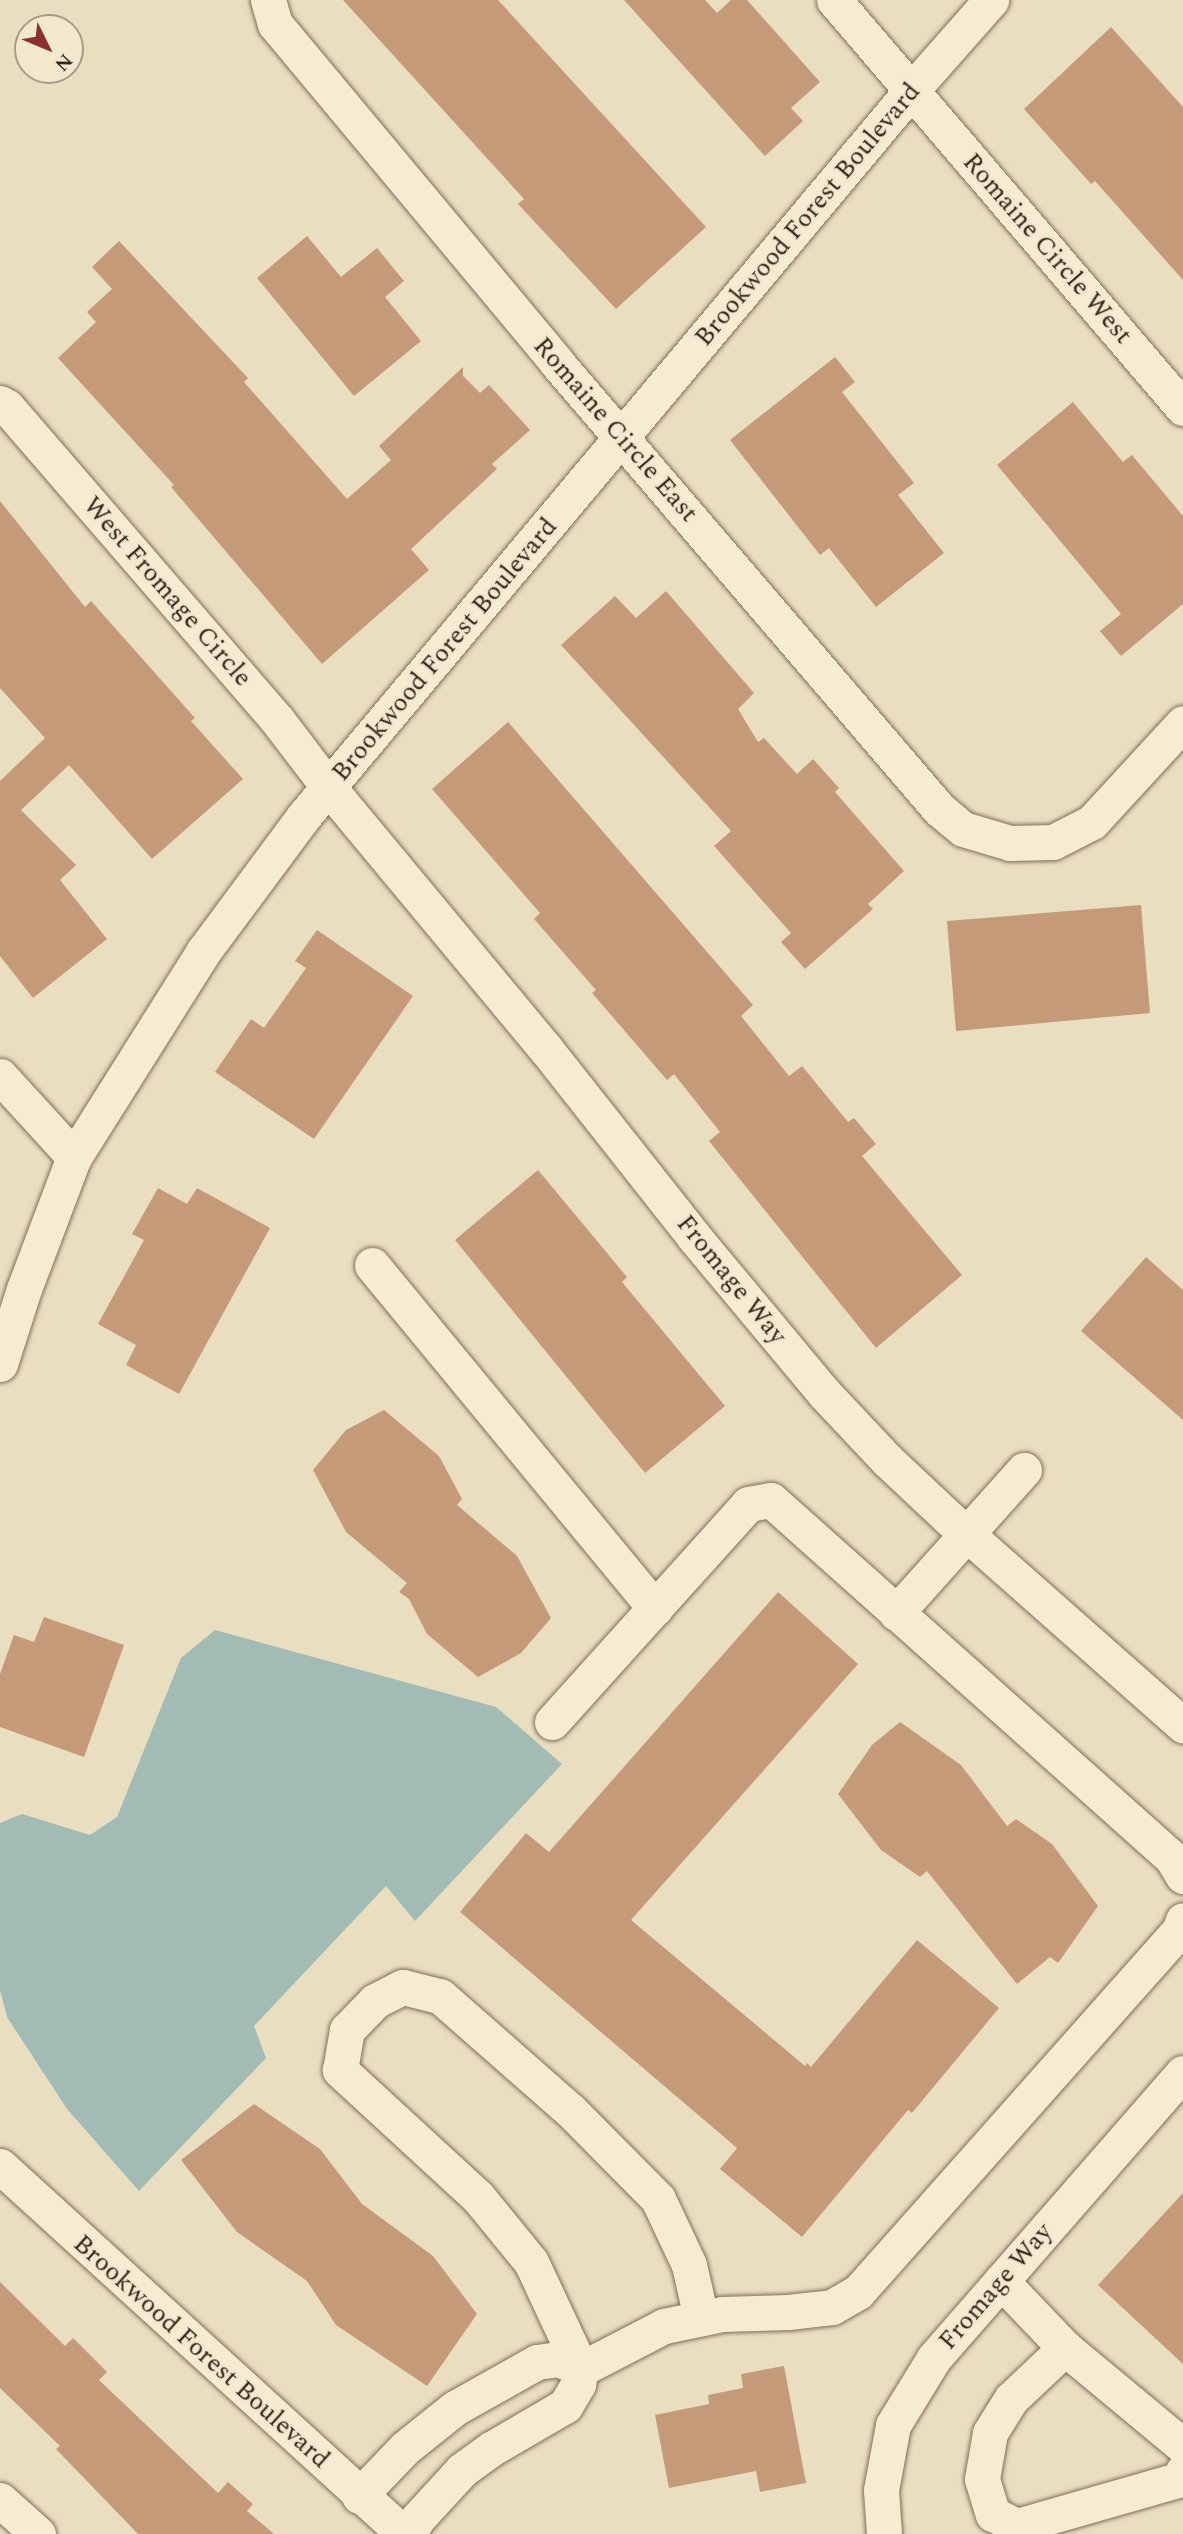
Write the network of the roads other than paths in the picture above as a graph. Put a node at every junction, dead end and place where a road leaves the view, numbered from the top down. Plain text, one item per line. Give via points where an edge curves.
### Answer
1 (834, 0) edge
2 (991, 0) edge
3 (272, 12) edge
4 (911, 92) junction
5 (0, 402) edge
6 (1183, 408) edge
7 (623, 438) junction
8 (1183, 723) edge
9 (329, 788) junction
10 (0, 1076) edge
11 (74, 1157) junction
12 (372, 1265) dead end
13 (0, 1364) edge
14 (1024, 1470) dead end
15 (966, 1533) junction
16 (655, 1608) junction
17 (896, 1613) junction
18 (552, 1722) dead end
19 (1183, 1725) edge
20 (1183, 1875) edge
21 (1183, 1920) edge
22 (1183, 2073) edge
23 (0, 2166) edge
24 (1001, 2281) junction
25 (701, 2318) junction
26 (1065, 2348) junction
27 (581, 2369) junction
28 (473, 2398) junction
29 (503, 2442) junction
30 (1183, 2445) edge
31 (1183, 2471) edge
32 (359, 2496) junction
33 (0, 2500) edge
34 (38, 2534) edge
35 (406, 2534) edge
36 (884, 2534) edge

1 - 4 street, Romaine Circle West
2 - 4 street, Brookwood Forest Boulevard
3 - 7 street, Romaine Circle East
4 - 6 street, Romaine Circle West
4 - 7 street, Brookwood Forest Boulevard
5 - 9 street, West Fromage Circle via 278,721
7 - 8 street, Romaine Circle East via 939,808 963,829 1010,843 1053,842 1092,822
7 - 9 street, Brookwood Forest Boulevard
9 - 11 street, Brookwood Forest Boulevard via 203,952
9 - 15 street, Fromage Way via 824,1393
10 - 11 street
11 - 13 street, Brookwood Forest Boulevard
12 - 16 street
14 - 15 street
15 - 17 street
15 - 19 street, Fromage Way
16 - 17 street via 748,1504 771,1500
16 - 18 street
17 - 20 street via 1172,1858
21 - 25 street via 1180,1929 858,2292 832,2307
22 - 24 street, Fromage Way
23 - 32 street, Brookwood Forest Boulevard
24 - 26 street
24 - 36 street, Fromage Way via 934,2358 894,2425 881,2490
25 - 27 street via 664,2326
25 - 27 street via 689,2265 658,2199 571,2111 440,1996 403,1987 375,2001 346,2030 340,2070 478,2197 522,2251 559,2317
26 - 30 street
26 - 31 street via 1011,2399 990,2433 982,2479 993,2514 1017,2526 1181,2479
27 - 28 street via 558,2359 537,2362
27 - 29 street via 565,2406
28 - 29 street
28 - 32 street via 405,2448
29 - 35 street via 462,2470
32 - 35 street, Brookwood Forest Boulevard
33 - 34 street

